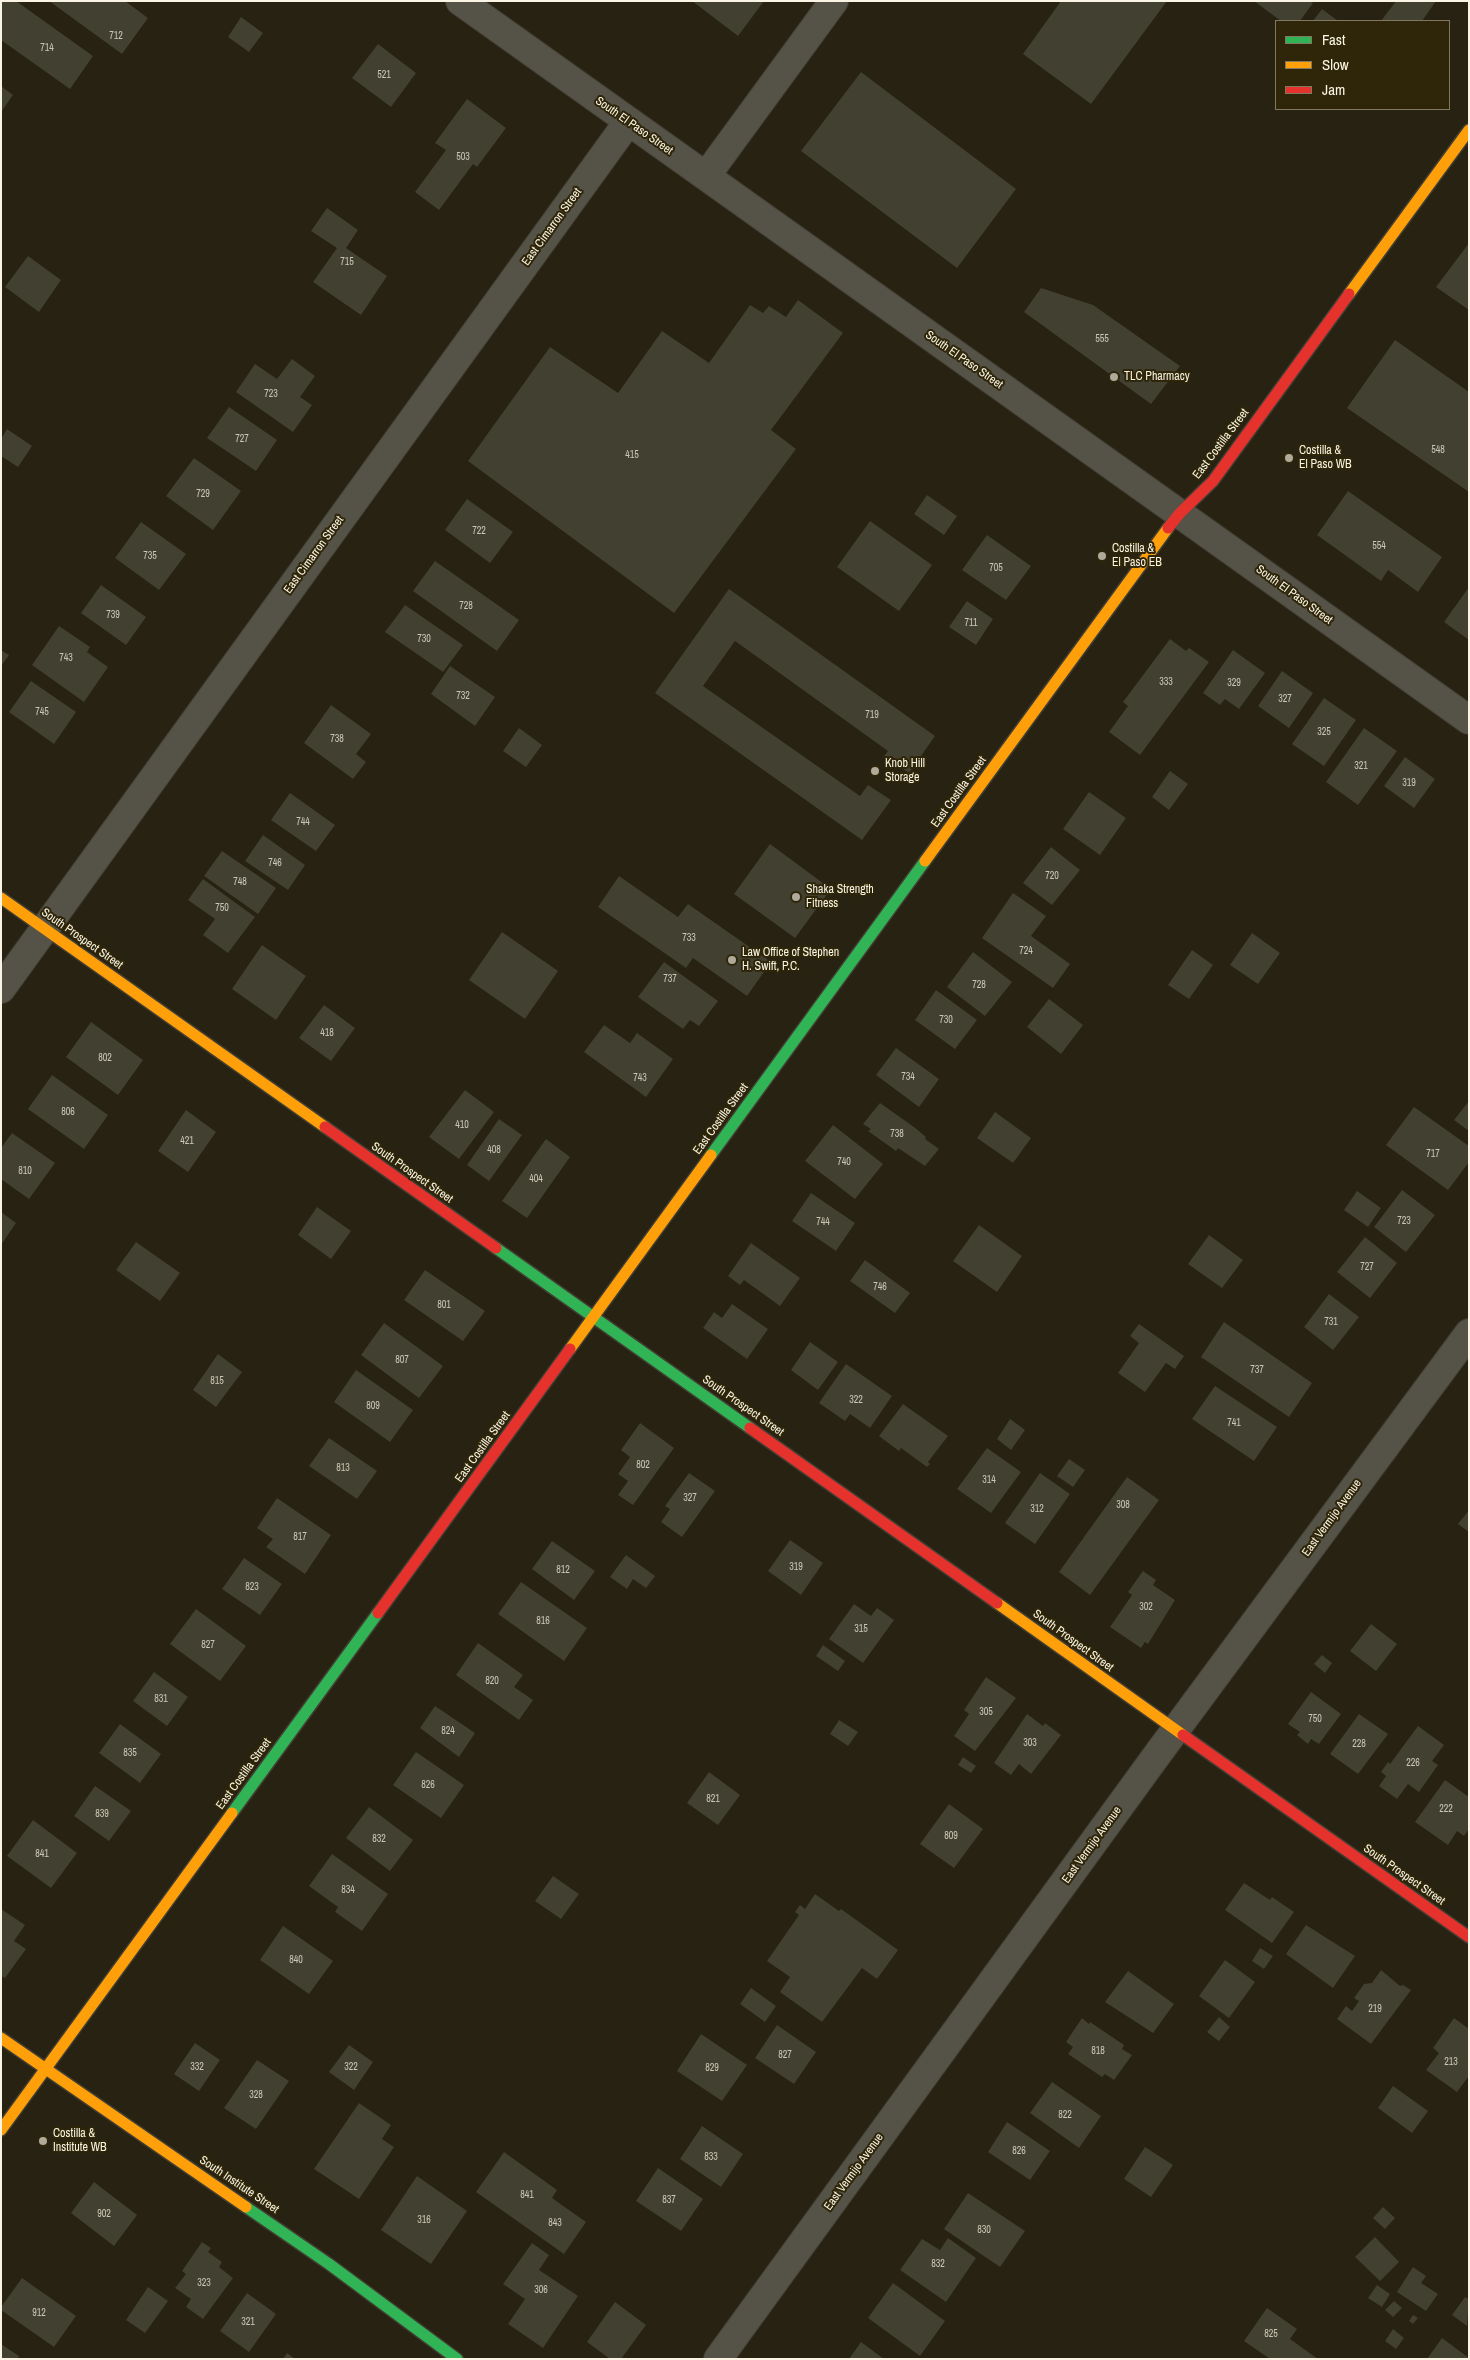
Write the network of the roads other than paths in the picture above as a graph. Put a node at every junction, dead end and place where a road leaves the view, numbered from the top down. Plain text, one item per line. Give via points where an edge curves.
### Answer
1 (460, 1) edge
2 (834, 1) edge
3 (628, 122) junction
4 (1469, 130) edge
5 (706, 176) junction
6 (1180, 513) junction
7 (1469, 720) edge
8 (1, 898) edge
9 (44, 929) junction
10 (1, 989) edge
11 (594, 1318) junction
12 (1469, 1333) edge
13 (1175, 1731) junction
14 (1469, 1937) edge
15 (1, 2038) edge
16 (46, 2069) junction
17 (1, 2130) edge
18 (458, 2359) edge
19 (718, 2359) edge

1 - 3 street, South El Paso Street
2 - 5 street
3 - 5 street, South El Paso Street
3 - 9 street, East Cimarron Street
4 - 6 street, East Costilla Street via 1213,481
5 - 6 street, South El Paso Street
6 - 7 street, South El Paso Street
6 - 11 street, East Costilla Street
8 - 9 street, South Prospect Street
9 - 10 street, East Cimarron Street
9 - 11 street, South Prospect Street
11 - 13 street, South Prospect Street
11 - 16 street, East Costilla Street
12 - 13 street, East Vermijo Avenue
13 - 14 street, South Prospect Street
13 - 19 street, East Vermijo Avenue
15 - 16 street, South Institute Street
16 - 17 street, East Costilla Street
16 - 18 street, South Institute Street via 329,2264

